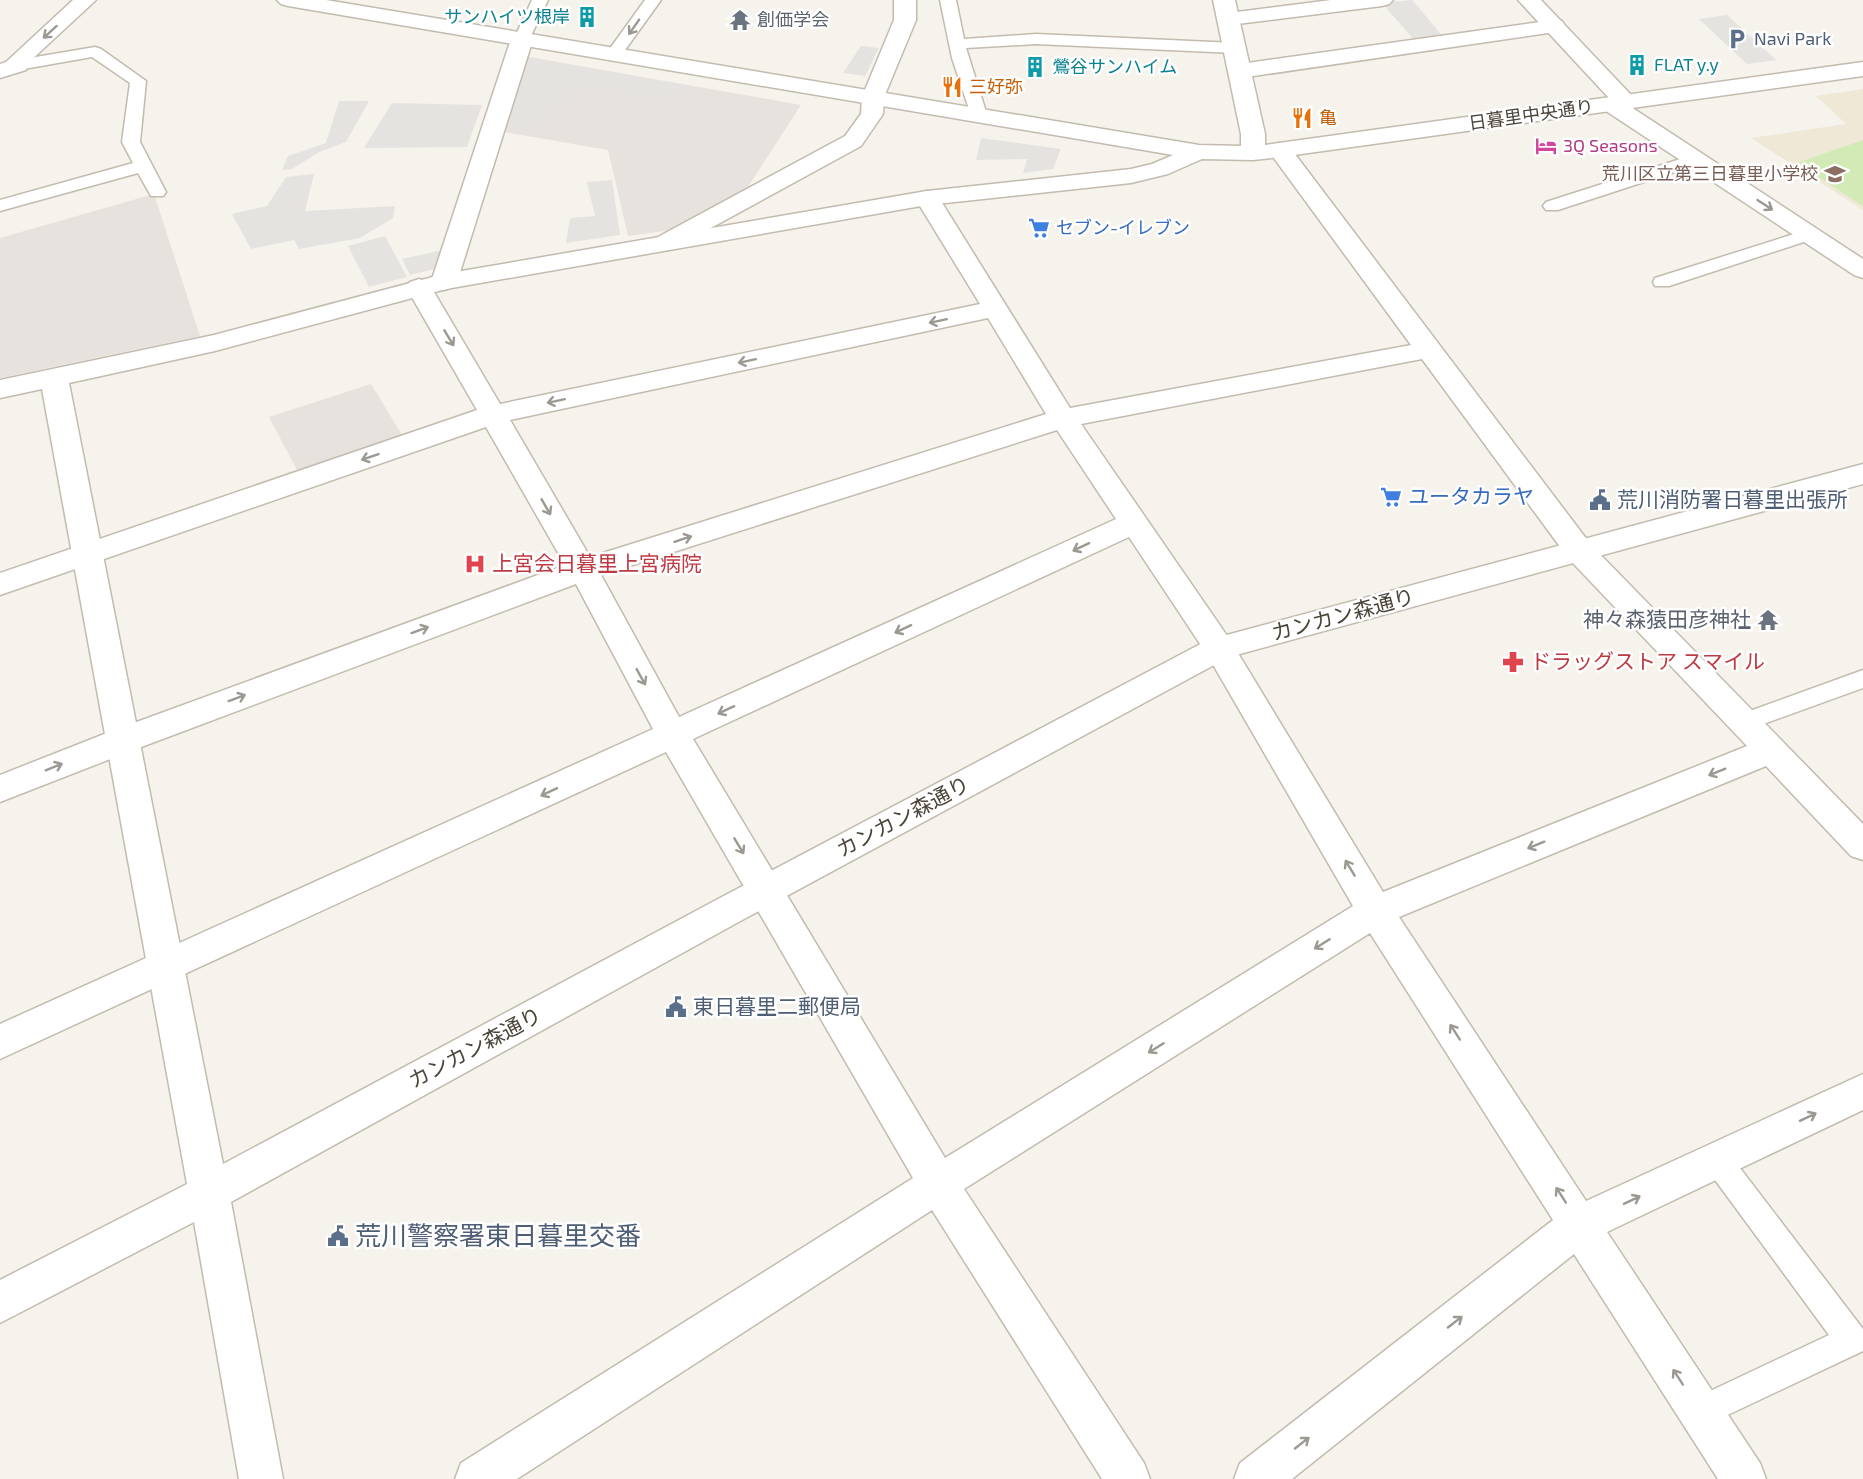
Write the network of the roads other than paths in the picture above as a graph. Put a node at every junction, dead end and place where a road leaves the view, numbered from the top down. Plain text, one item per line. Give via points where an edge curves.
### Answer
1 (86, 0) edge
2 (288, 0) edge
3 (540, 0) edge
4 (653, 0) edge
5 (905, 0) edge
6 (948, 0) edge
7 (1382, 0) edge
8 (1529, 0) edge
9 (1227, 9) edge
10 (1554, 26) junction
11 (522, 39) junction
12 (957, 44) junction
13 (1235, 48) junction
14 (614, 54) junction
15 (9, 68) edge
16 (1863, 69) edge
17 (1240, 71) junction
18 (873, 97) junction
19 (1618, 103) junction
20 (979, 115) junction
21 (1199, 152) junction
22 (1267, 152) junction
23 (1696, 159) junction
24 (144, 166) junction
25 (157, 192) dead end
26 (927, 198) junction
27 (0, 206) edge
28 (1552, 206) dead end
29 (1810, 234) junction
30 (667, 242) junction
31 (1863, 270) edge
32 (1662, 282) dead end
33 (432, 285) junction
34 (995, 309) junction
35 (1428, 350) junction
36 (54, 378) junction
37 (0, 389) edge
38 (494, 414) junction
39 (1063, 418) junction
40 (1863, 474) edge
41 (1134, 523) junction
42 (1581, 552) junction
43 (88, 554) junction
44 (583, 570) junction
45 (0, 584) edge
46 (1219, 648) junction
47 (1863, 679) edge
48 (1744, 722) junction
49 (673, 735) junction
50 (124, 740) junction
51 (1771, 750) junction
52 (0, 789) edge
53 (1863, 846) edge
54 (766, 891) junction
55 (1375, 911) junction
56 (166, 967) junction
57 (0, 1042) edge
58 (1863, 1091) edge
59 (1717, 1160) junction
60 (938, 1184) junction
61 (209, 1193) junction
62 (1580, 1224) junction
63 (0, 1302) edge
64 (1700, 1412) junction
65 (261, 1479) edge
66 (477, 1479) edge
67 (1128, 1479) edge
68 (1256, 1479) edge
69 (1744, 1479) edge

1 -> 15 street
2 - 11 street, 日暮里中央通り
3 - 11 lane
4 -> 14 lane
5 - 18 street via 905,20
6 - 12 lane
7 - 9 street
8 - 10 street
9 - 13 street
10 - 17 street
10 - 19 street
11 - 14 street, 日暮里中央通り
11 - 33 street
12 - 13 lane via 1036,39
12 - 20 lane
13 - 17 street
14 - 18 street, 日暮里中央通り
15 - 24 lane via 95,52 138,81 131,142
16 - 19 street, 日暮里中央通り
17 - 22 street via 1253,134
18 - 20 street, 日暮里中央通り
18 - 30 street via 872,114 853,141
19 - 22 street, 日暮里中央通り
19 - 23 street
20 - 21 street, 日暮里中央通り
21 - 22 street, 日暮里中央通り
21 - 26 street via 1161,169 1131,176
22 - 35 street
23 - 28 lane
23 -> 29 street
24 - 25 lane
24 - 27 lane
26 - 30 street
26 - 34 street
29 - 31 street
29 - 32 lane
30 - 33 street
33 - 36 street via 215,343
33 -> 38 street
34 -> 38 street
34 - 39 street
35 - 39 street
35 - 42 street
36 - 37 street
36 - 43 street
38 -> 43 street
38 -> 44 street
39 - 41 street
44 -> 39 street
40 - 42 street, カンカン森通り
41 - 46 street
41 -> 49 street
42 - 46 street, カンカン森通り
42 - 48 street
43 - 45 street
43 - 50 street
44 -> 49 street
50 -> 44 street
46 - 54 street, カンカン森通り
55 -> 46 street
47 - 48 lane
48 - 51 street
49 -> 54 street
49 -> 56 street
52 -> 50 street
50 - 56 street
51 - 53 street
51 -> 55 street
54 - 60 street
54 - 61 street, カンカン森通り
55 -> 60 street
62 -> 55 street
56 - 57 street
56 - 61 street
59 -> 58 street
62 -> 59 street
59 - 64 lane via 1852,1340
60 - 66 street
60 - 67 street
61 - 63 street, カンカン森通り
61 - 65 street
64 -> 62 street
68 -> 62 street
64 - 69 street

